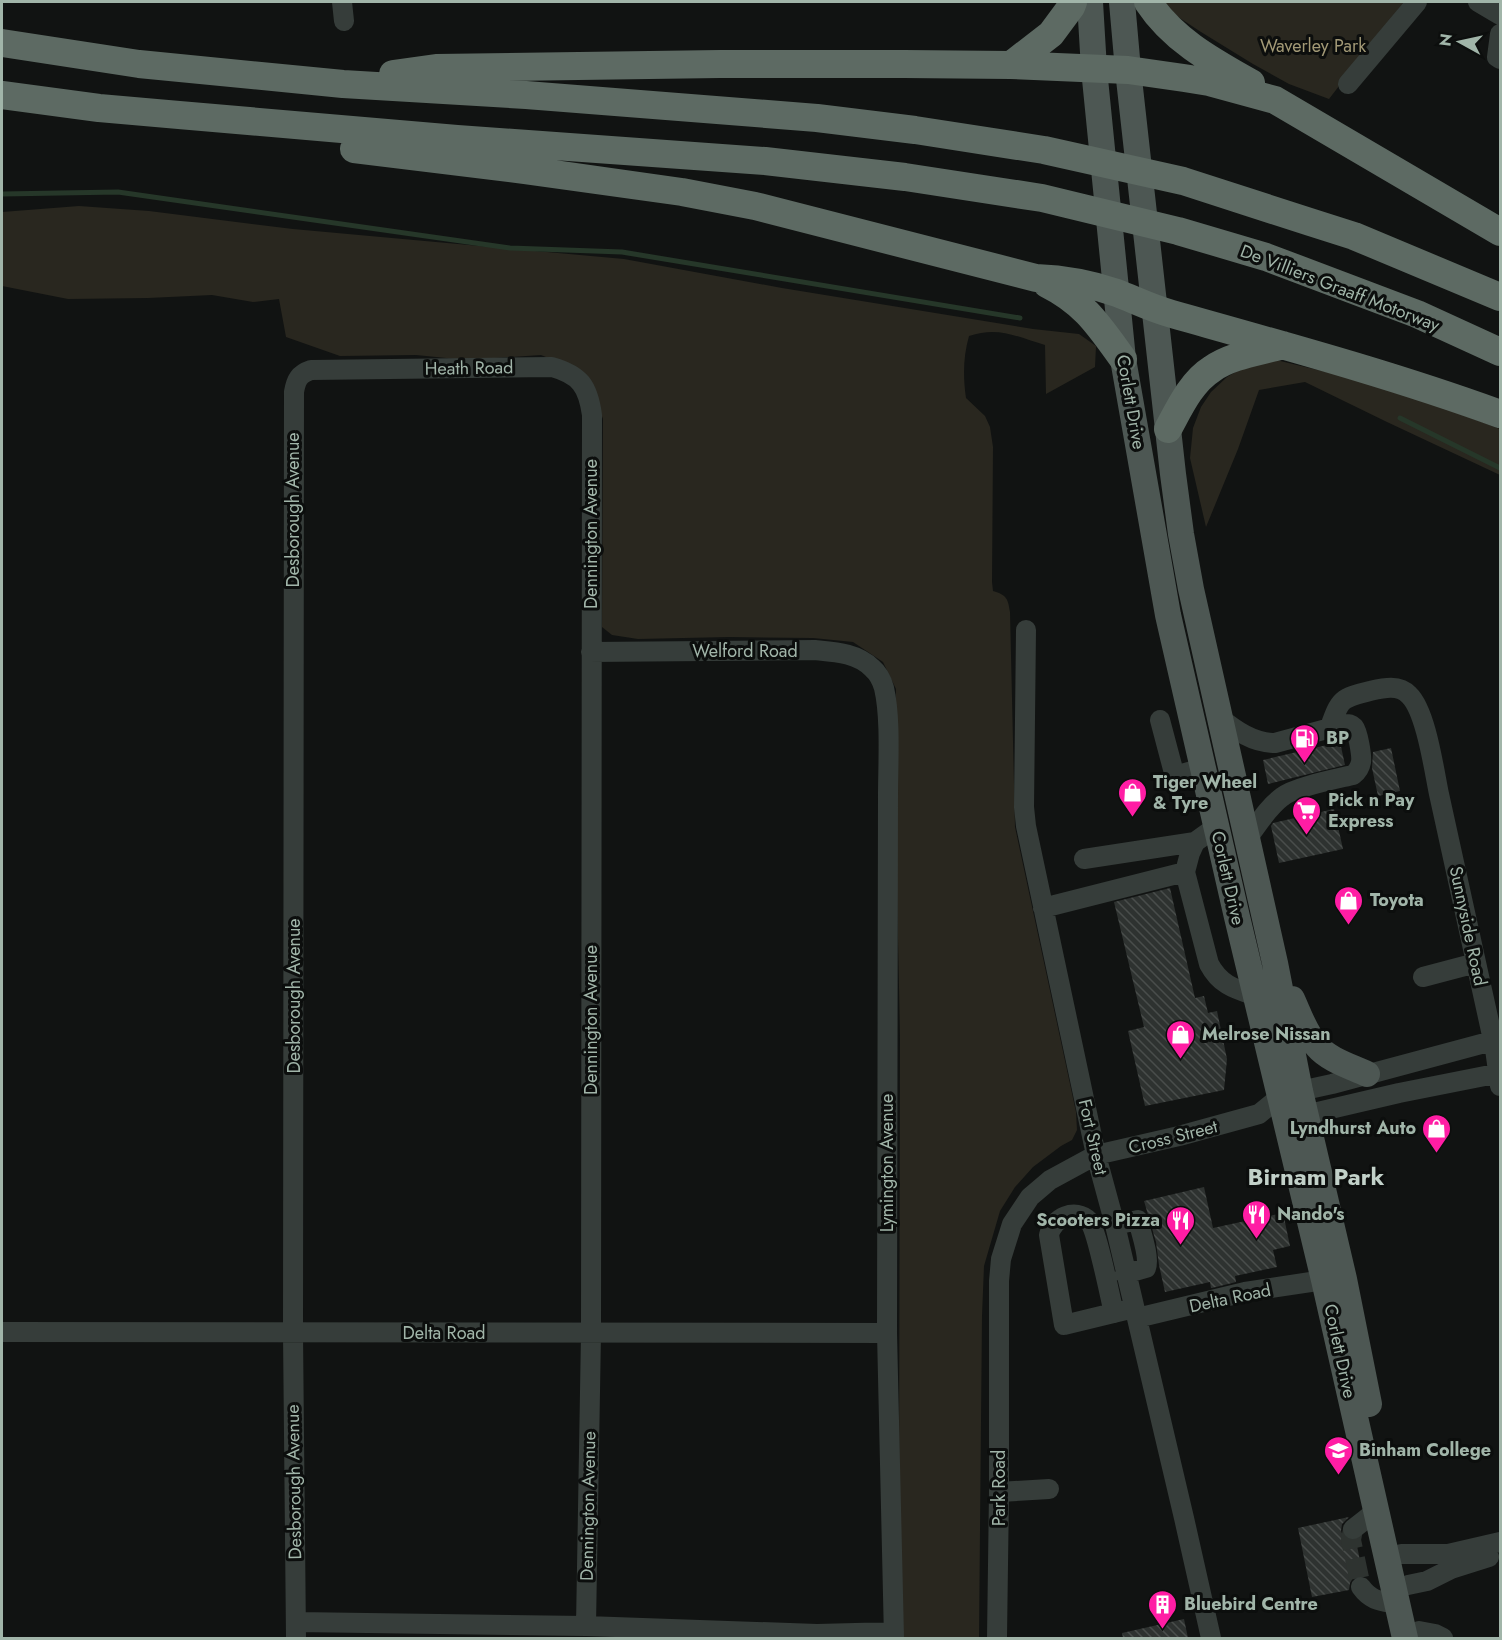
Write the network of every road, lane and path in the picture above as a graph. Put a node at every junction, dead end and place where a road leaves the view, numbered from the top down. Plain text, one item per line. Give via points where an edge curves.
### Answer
1 (342, 2) edge
2 (1073, 2) edge
3 (1090, 2) edge
4 (1122, 2) edge
5 (1148, 2) edge
6 (1417, 2) edge
7 (344, 21) dead end
8 (1500, 34) edge
9 (2, 43) edge
10 (1500, 59) edge
11 (1011, 65) junction
12 (1094, 69) junction
13 (1128, 70) junction
14 (343, 84) junction
15 (1348, 84) dead end
16 (2, 95) edge
17 (1275, 100) junction
18 (179, 116) junction
19 (1500, 232) edge
20 (1036, 278) junction
21 (1116, 293) junction
22 (1500, 297) edge
23 (1155, 309) junction
24 (1283, 345) junction
25 (1500, 352) edge
26 (1123, 359) junction
27 (319, 370) joint
28 (1500, 414) edge
29 (592, 415) joint
30 (1168, 429) junction
31 (1026, 630) dead end
32 (591, 652) junction
33 (884, 688) joint
34 (1218, 717) junction
35 (1160, 720) dead end
36 (1330, 727) junction
37 (1203, 768) junction
38 (1216, 827) junction
39 (1246, 840) junction
40 (1195, 842) junction
41 (1084, 859) dead end
42 (1185, 872) junction
43 (1043, 908) junction
44 (1275, 963) junction
45 (1476, 963) junction
46 (1423, 977) dead end
47 (1256, 996) junction
48 (1497, 1040) edge
49 (1367, 1074) junction
50 (1500, 1077) edge
51 (1293, 1106) junction
52 (1096, 1155) junction
53 (1324, 1281) junction
54 (1113, 1313) junction
55 (1136, 1313) junction
56 (2, 1332) edge
57 (293, 1333) junction
58 (591, 1333) junction
59 (886, 1333) junction
60 (999, 1337) joint
61 (1049, 1489) dead end
62 (999, 1492) junction
63 (1376, 1511) junction
64 (1353, 1530) dead end
65 (1500, 1542) edge
66 (1401, 1554) junction
67 (1500, 1554) edge
68 (1361, 1587) dead end
69 (1402, 1595) junction
70 (586, 1626) junction
71 (296, 1630) edge
72 (894, 1635) edge
73 (1415, 1636) edge
74 (997, 1638) edge
75 (1211, 1638) edge
76 (1443, 1638) edge

1 - 7 street
2 - 11 highway via 1051,33
3 - 12 main road, Corlett Drive
4 - 13 main road, Corlett Drive
5 - 17 highway via 1185,43
6 - 15 street
8 - 10 street
9 - 14 highway via 139,64
11 - 12 highway
11 - 14 highway via 436,68
12 - 13 highway
12 - 21 main road, Corlett Drive
13 - 17 highway via 1209,82
13 - 23 main road, Corlett Drive
14 - 22 highway via 817,118 1044,150 1183,181 1354,236
16 - 18 highway, De Villiers Graaff Motorway
17 - 19 highway
18 - 20 highway via 232,135 682,192 755,206
18 - 25 highway, De Villiers Graaff Motorway via 765,161 1042,198 1266,257 1417,314
20 - 21 highway via 1070,281
20 - 26 highway via 1072,298 1095,320
21 - 23 highway
21 - 26 main road, Corlett Drive
23 - 24 highway
23 - 30 main road, Corlett Drive
24 - 28 highway
24 - 30 highway via 1232,359 1210,370 1188,394
26 - 37 main road, Corlett Drive via 1168,615
27 - 29 street, Heath Road via 552,367 567,372 585,387
27 - 57 street, Desborough Avenue via 304,372 295,383 294,392
29 - 32 street, Dennington Avenue
30 - 34 main road, Corlett Drive via 1181,534
31 - 43 street, Fort Street via 1024,807
32 - 33 street, Welford Road via 833,652 864,661 880,677
32 - 58 street, Dennington Avenue
33 - 59 street, Lymington Avenue via 888,725
34 - 36 street via 1243,735 1266,743
34 - 39 main road, Corlett Drive
35 - 37 street via 1174,773
36 - 39 street via 1350,724 1354,728 1361,760 1357,772 1283,796
36 - 45 street, Sunnyside Road via 1336,709 1348,696 1384,688 1403,690 1416,704
37 - 38 main road, Corlett Drive
38 - 40 street
38 - 47 main road, Corlett Drive
39 - 44 main road, Corlett Drive
40 - 41 street
40 - 42 street
42 - 43 street
42 - 47 street via 1214,975 1232,988
43 - 52 street, Fort Street
44 - 49 main road via 1317,1046
44 - 51 main road, Corlett Drive
45 - 46 street
45 - 48 street, Sunnyside Road
47 - 51 main road, Corlett Drive
48 - 49 street, Cross Street
48 - 50 street, Sunnyside Road
49 - 51 street, Cross Street
50 - 51 street, Cross Street
51 - 52 street, Cross Street
51 - 53 main road, Corlett Drive
51 - 66 main road, Corlett Drive via 1344,1279
52 - 55 street, Fort Street
52 - 60 street, Cross Street via 1037,1190 1012,1224 1001,1259
53 - 55 street, Delta Road
53 - 63 main road, Corlett Drive
54 - 54 street, Delta Road via 1064,1325 1049,1235 1060,1218 1076,1215 1090,1222
54 - 55 street, Delta Road
55 - 75 street, Fort Street
56 - 57 street, Delta Road
57 - 58 street, Delta Road
57 - 71 street, Desborough Avenue
58 - 59 street, Delta Road
58 - 70 street, Dennington Avenue
59 - 72 street, Lymington Avenue
60 - 62 street, Park Road
61 - 62 street
62 - 74 street, Park Road
63 - 64 street
63 - 69 main road, Corlett Drive
65 - 66 street via 1448,1554
66 - 69 main road, Corlett Drive
67 - 69 street via 1451,1569
68 - 69 street via 1372,1599
69 - 73 main road, Corlett Drive
70 - 71 street
70 - 72 street
73 - 76 street via 1435,1634

